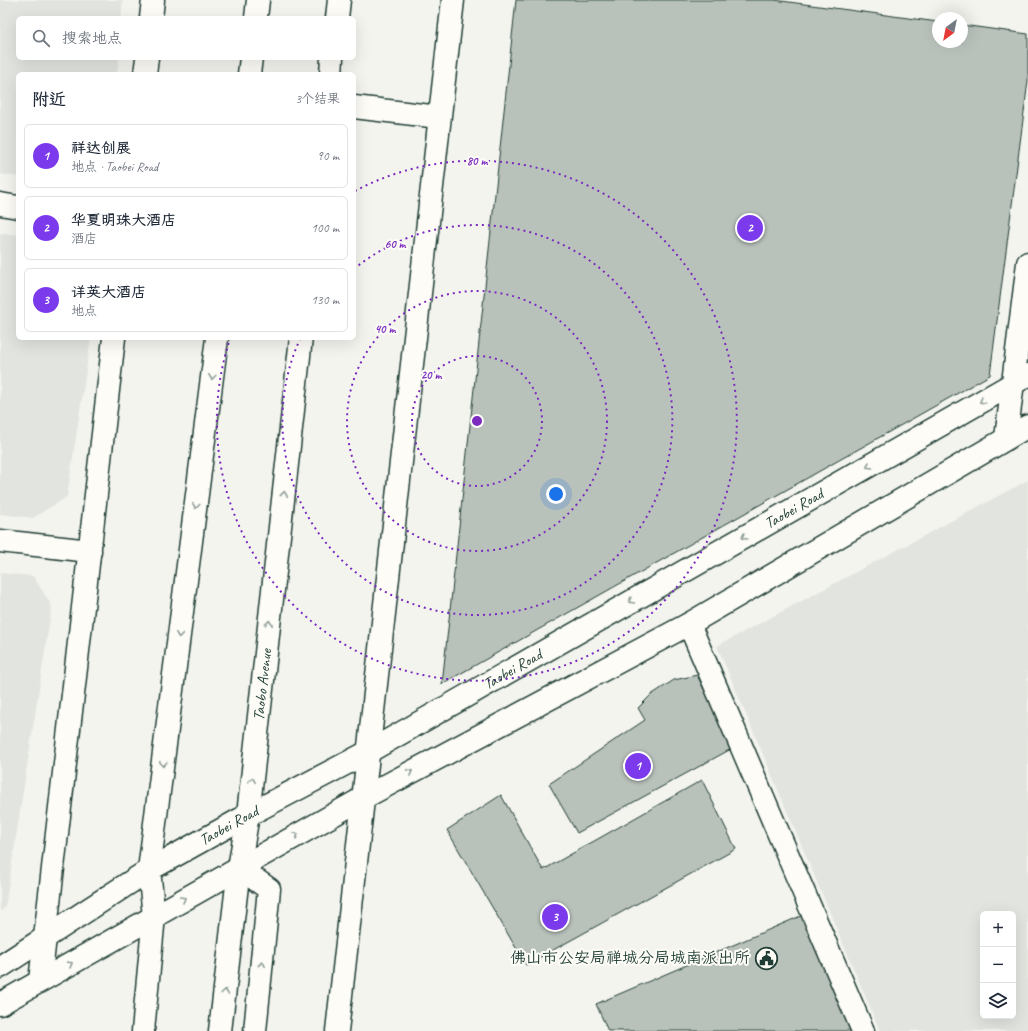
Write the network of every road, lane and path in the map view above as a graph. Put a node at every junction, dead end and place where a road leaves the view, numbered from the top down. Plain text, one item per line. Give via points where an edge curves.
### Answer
1 (153, 0) edge
2 (258, 0) edge
3 (339, 0) edge
4 (453, 0) edge
5 (151, 16) edge
6 (256, 16) edge
7 (337, 16) edge
8 (147, 60) edge
9 (251, 60) edge
10 (332, 60) edge
11 (145, 72) edge
12 (249, 72) edge
13 (331, 72) edge
14 (356, 107) edge
15 (439, 117) junction
16 (0, 204) edge
17 (16, 207) edge
18 (1028, 263) edge
19 (114, 340) edge
20 (217, 340) edge
21 (301, 340) edge
22 (1020, 380) edge
23 (1028, 426) edge
24 (1006, 438) junction
25 (0, 541) edge
26 (90, 551) junction
27 (689, 624) junction
28 (368, 752) junction
29 (363, 798) junction
30 (248, 815) junction
31 (239, 868) junction
32 (149, 870) junction
33 (154, 916) junction
34 (46, 938) junction
35 (0, 967) edge
36 (40, 981) junction
37 (0, 1004) edge
38 (143, 1031) edge
39 (220, 1031) edge
40 (255, 1031) edge
41 (337, 1031) edge
42 (863, 1031) edge

1 - 5 street
2 - 6 street
3 - 7 street
4 - 15 street
8 - 11 street
9 - 12 street
10 - 13 street
14 - 15 street
15 - 28 street
16 - 17 street
18 - 22 street
19 - 26 street
20 -> 32 street
30 -> 21 street, Taobo Avenue
22 - 24 street
22 -> 28 street, Taobei Road
23 - 24 street
24 - 27 street
25 - 26 street
26 - 34 street
29 -> 27 street
27 - 42 street
28 - 29 street
28 - 30 street, Taobei Road
31 -> 29 street
29 - 41 street
30 - 31 street, Taobo Avenue
30 - 32 street, Taobei Road
33 -> 31 street
39 -> 31 street, Taobo Avenue
40 -> 31 street via 270,889
32 - 33 street
32 - 34 street, Taobei Road
36 -> 33 street
33 - 38 street
34 - 35 street, Taobei Road
34 - 36 street
36 - 37 street

